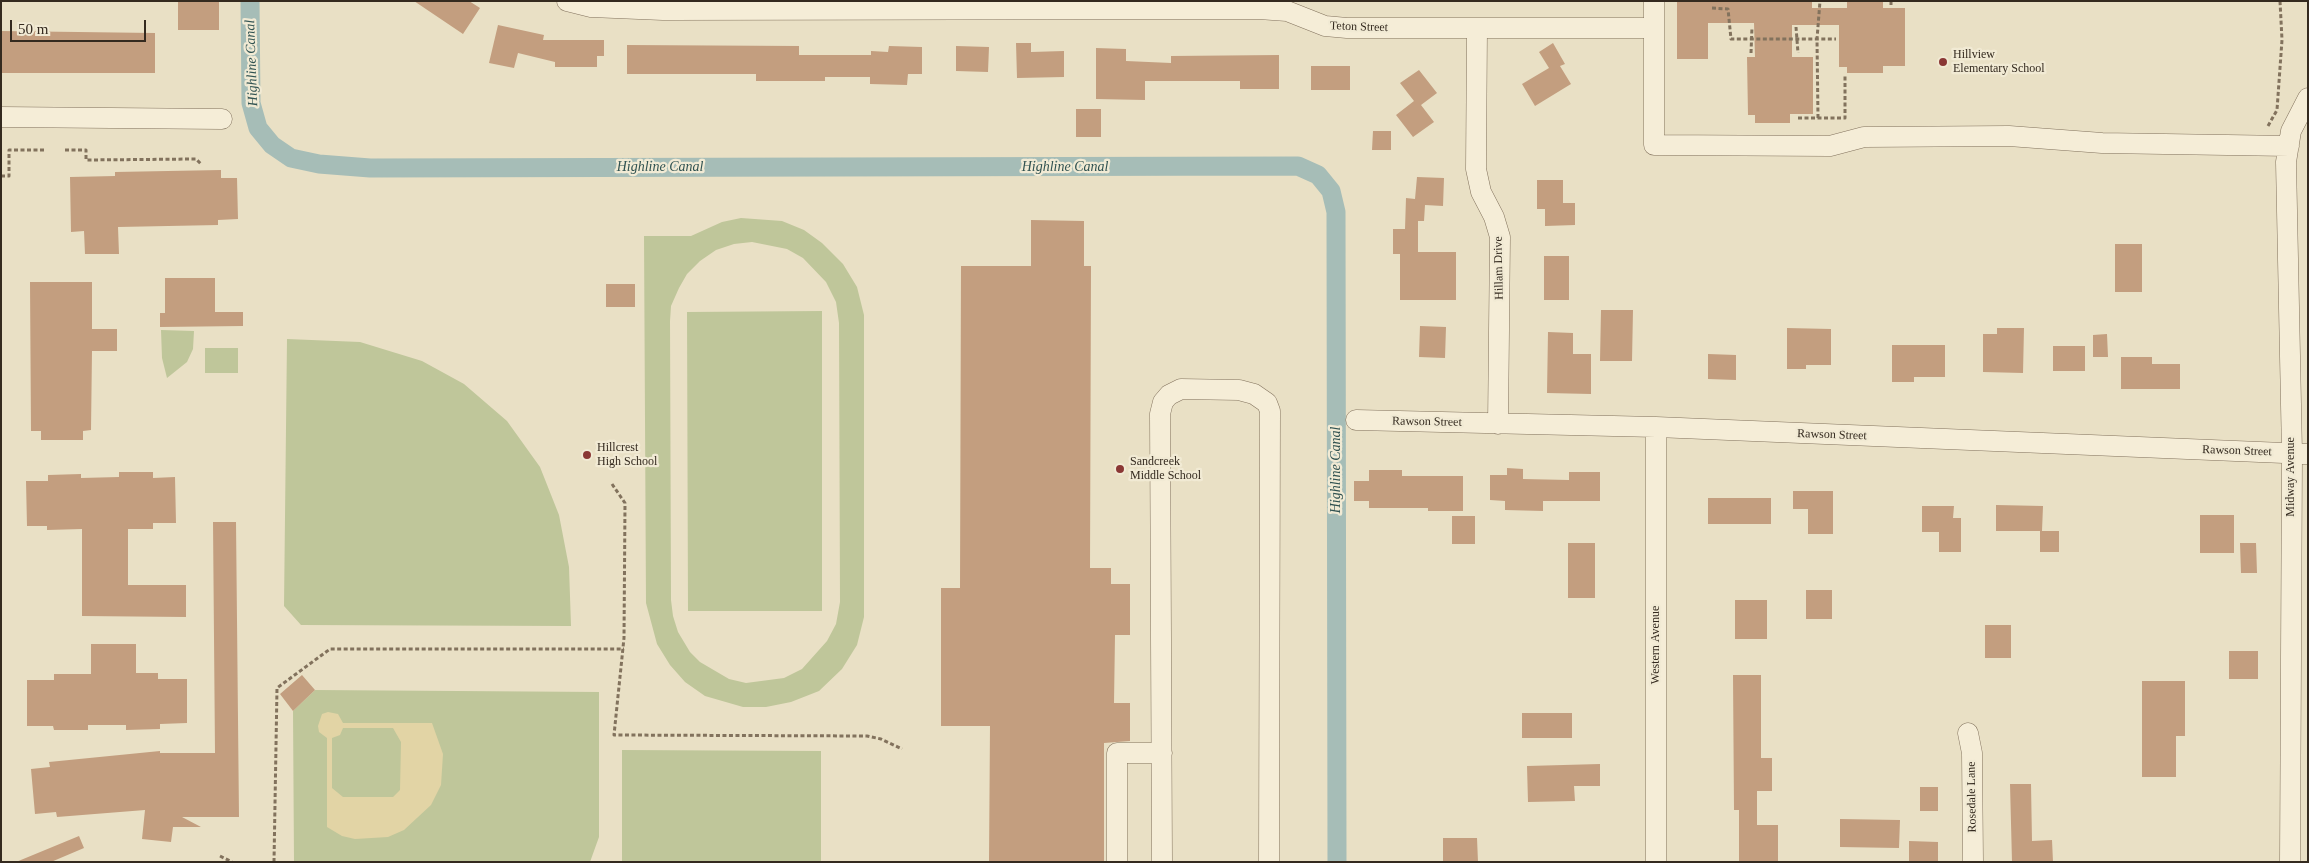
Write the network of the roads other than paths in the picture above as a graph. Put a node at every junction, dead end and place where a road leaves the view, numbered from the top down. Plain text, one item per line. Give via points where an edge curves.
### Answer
1 (567, 1) edge
2 (1654, 1) edge
3 (934, 5) edge
4 (1209, 5) edge
5 (663, 6) edge
6 (1477, 28) junction
7 (1654, 28) junction
8 (2308, 98) edge
9 (1, 117) edge
10 (222, 119) dead end
11 (2288, 146) junction
12 (1356, 420) dead end
13 (1498, 424) junction
14 (1656, 427) junction
15 (2300, 454) edge
16 (1968, 733) dead end
17 (1162, 753) junction
18 (1117, 862) edge
19 (1162, 862) edge
20 (1269, 862) edge
21 (1656, 862) edge
22 (1973, 862) edge
23 (2290, 862) edge

1 - 5 street, Teton Street via 591,7
2 - 7 street
3 - 4 street, Teton Street
3 - 5 street, Teton Street
4 - 6 street, Teton Street via 1287,11 1325,26 1347,28
6 - 7 street, Teton Street
6 - 13 street, Hillam Drive via 1476,169 1481,192 1500,237
7 - 11 street via 1654,145 1830,146 1864,137 2009,136 2102,143
8 - 11 street, Midway Avenue via 2291,131
9 - 10 street
11 - 15 street, Midway Avenue via 2286,162
12 - 13 street, Rawson Street
13 - 14 street, Rawson Street
14 - 15 street, Rawson Street
14 - 21 street, Western Avenue
15 - 23 street, Midway Avenue
16 - 22 street, Rosedale Lane via 1972,753
17 - 18 street via 1117,753
17 - 19 street
17 - 20 street via 1161,408 1169,395 1181,390 1239,390 1254,394 1267,403 1270,412

